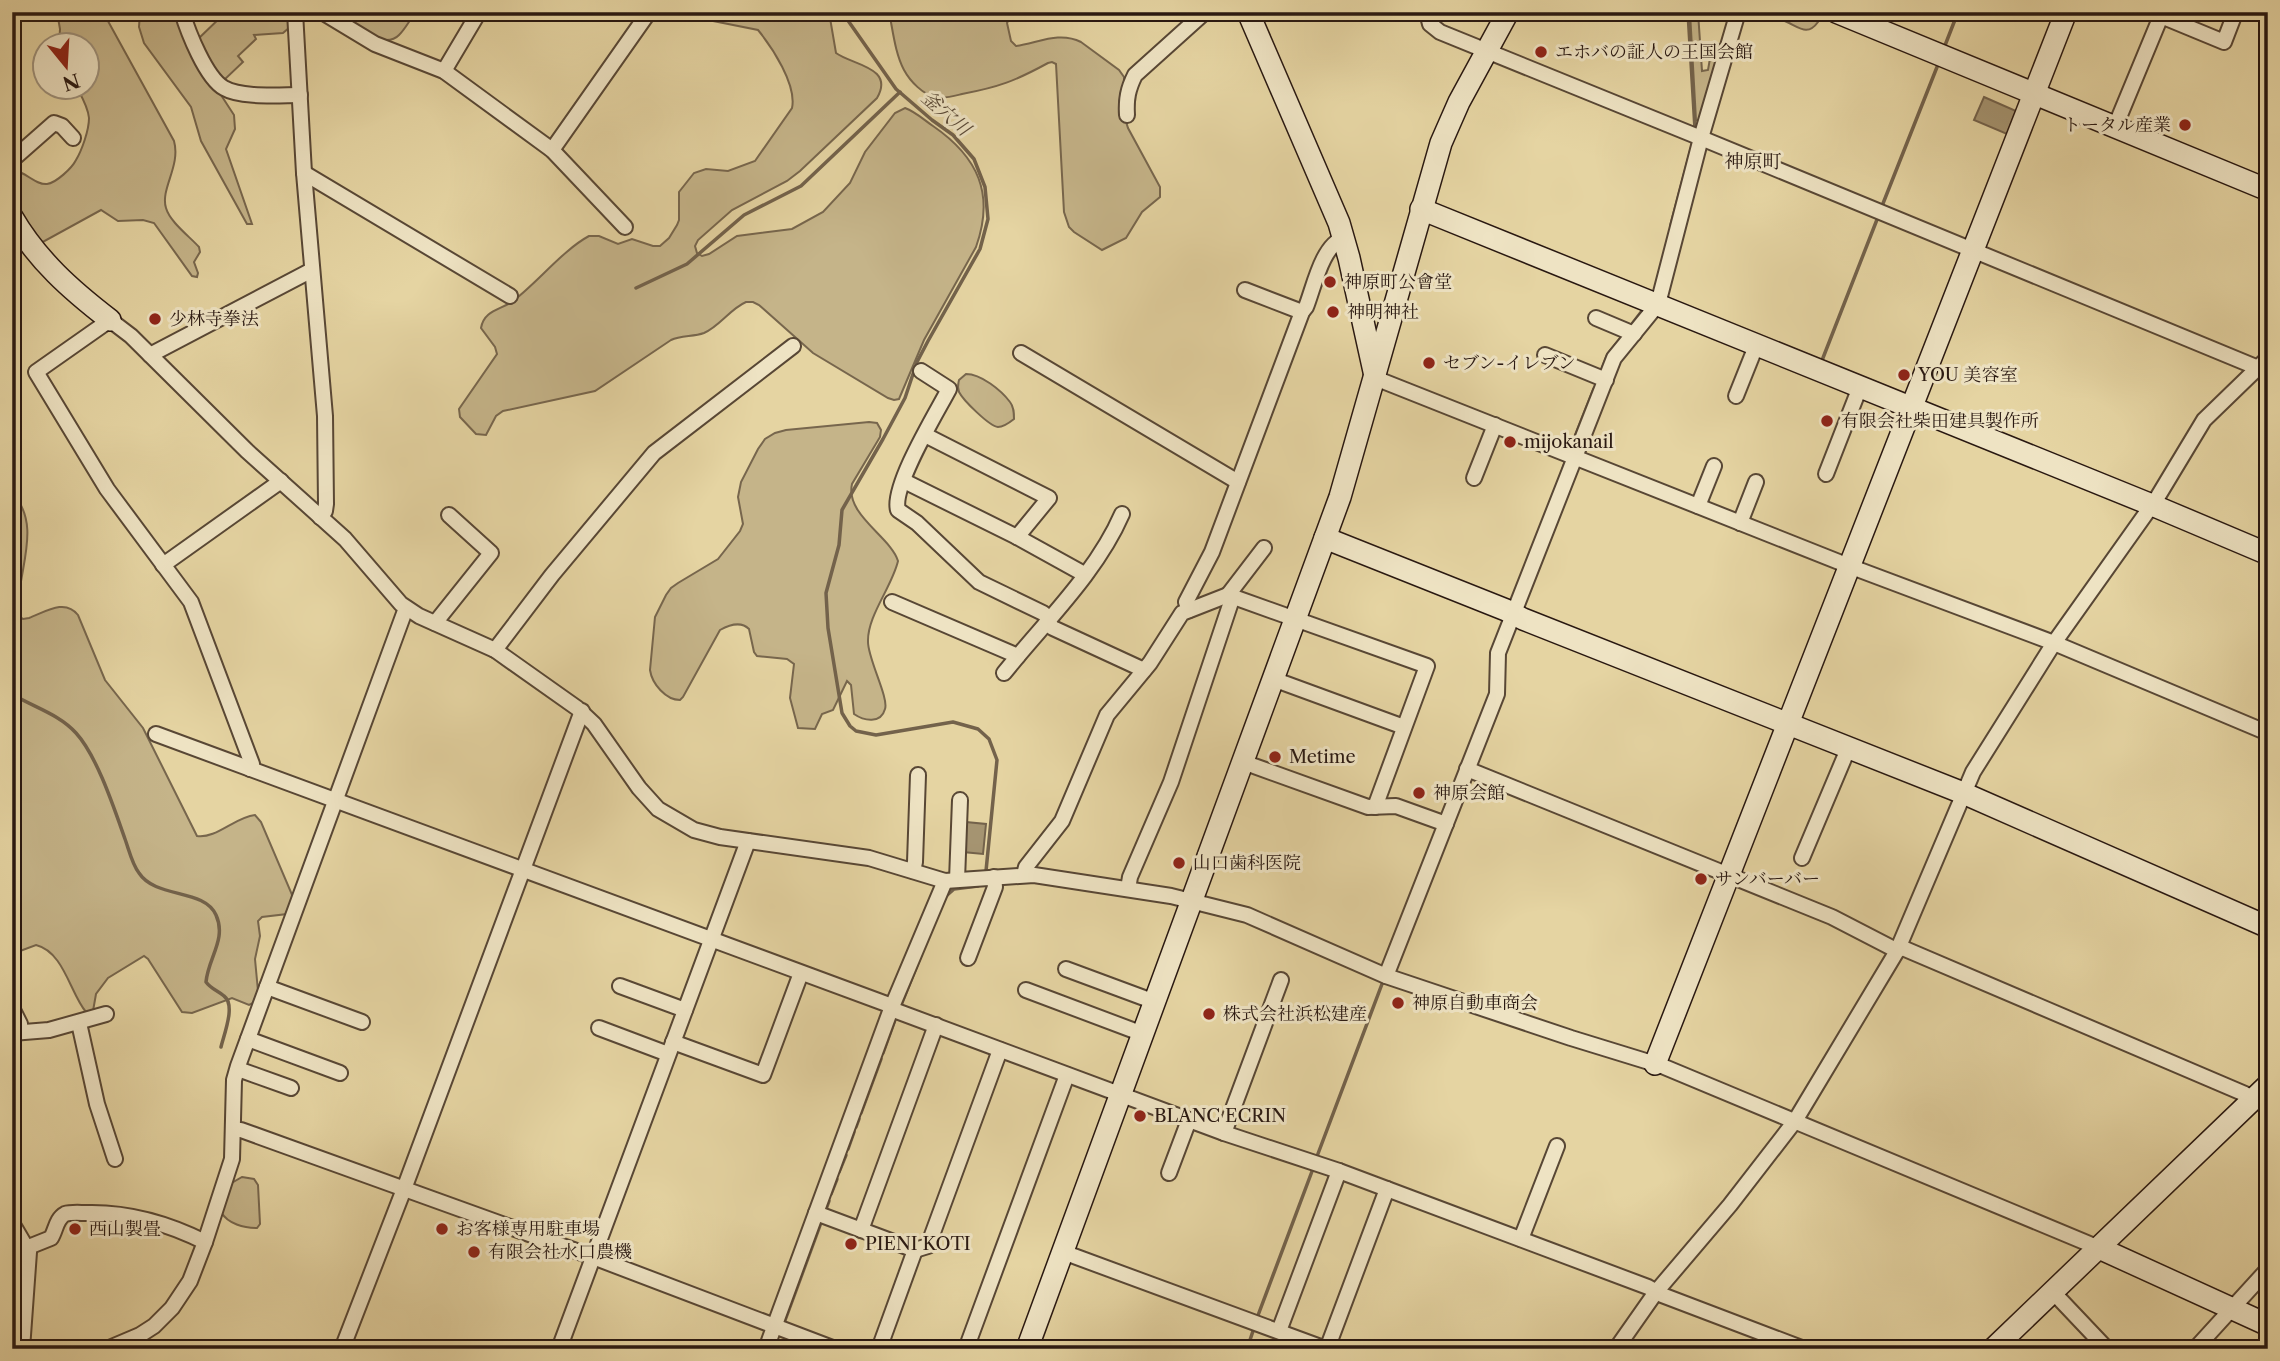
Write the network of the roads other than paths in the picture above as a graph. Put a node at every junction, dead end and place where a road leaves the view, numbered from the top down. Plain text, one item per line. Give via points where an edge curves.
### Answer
1 (183, 12) edge
2 (295, 12) edge
3 (323, 12) edge
4 (479, 12) edge
5 (649, 12) edge
6 (1205, 12) edge
7 (1248, 12) edge
8 (1427, 12) edge
9 (1508, 12) edge
10 (1738, 12) edge
11 (1836, 12) edge
12 (2066, 12) edge
13 (2234, 16) dead end
14 (1487, 51) junction
15 (444, 71) junction
16 (2034, 94) junction
17 (300, 95) junction
18 (1127, 115) dead end
19 (2115, 127) junction
20 (73, 138) dead end
21 (1701, 138) junction
22 (552, 150) junction
23 (12, 160) edge
24 (304, 173) junction
25 (2268, 190) edge
26 (1421, 209) junction
27 (12, 217) edge
28 (625, 227) dead end
29 (1344, 238) junction
30 (1973, 250) junction
31 (312, 270) junction
32 (1245, 290) dead end
33 (510, 296) dead end
34 (1658, 304) junction
35 (1302, 312) junction
36 (1596, 318) dead end
37 (110, 320) junction
38 (1634, 334) junction
39 (793, 346) dead end
40 (1756, 346) junction
41 (1021, 352) dead end
42 (150, 355) junction
43 (1545, 355) dead end
44 (2264, 366) edge
45 (921, 371) dead end
46 (1375, 378) junction
47 (1605, 380) junction
48 (1860, 387) junction
49 (1736, 396) dead end
50 (1912, 408) junction
51 (1495, 425) junction
52 (925, 435) junction
53 (1575, 457) junction
54 (1714, 466) dead end
55 (1826, 474) dead end
56 (1474, 478) dead end
57 (281, 481) junction
58 (904, 481) junction
59 (1238, 482) junction
60 (1756, 482) dead end
61 (2152, 505) junction
62 (1698, 506) junction
63 (1122, 514) dead end
64 (449, 515) dead end
65 (320, 517) junction
66 (1740, 523) junction
67 (1017, 537) junction
68 (1325, 538) junction
69 (1264, 548) dead end
70 (2268, 554) edge
71 (163, 565) junction
72 (1849, 566) junction
73 (1084, 574) junction
74 (1231, 595) junction
75 (892, 602) dead end
76 (406, 608) junction
77 (1189, 610) junction
78 (1514, 614) junction
79 (1296, 619) junction
80 (1048, 621) junction
81 (435, 623) junction
82 (2054, 643) junction
83 (495, 650) junction
84 (1018, 656) junction
85 (1144, 670) junction
86 (1004, 673) dead end
87 (1273, 680) junction
88 (582, 711) junction
89 (1788, 725) junction
90 (1404, 727) junction
91 (2268, 733) edge
92 (156, 734) dead end
93 (1848, 748) junction
94 (1243, 762) junction
95 (250, 769) junction
96 (1467, 769) junction
97 (918, 775) dead end
98 (1963, 793) junction
99 (335, 800) junction
100 (960, 800) dead end
101 (1375, 807) junction
102 (1446, 824) junction
103 (748, 841) junction
104 (1802, 858) dead end
105 (523, 870) junction
106 (913, 871) junction
107 (1729, 874) junction
108 (1024, 875) junction
109 (994, 877) junction
110 (951, 881) junction
111 (1128, 889) junction
112 (1192, 901) junction
113 (2268, 927) edge
114 (711, 939) junction
115 (1898, 948) junction
116 (968, 958) dead end
117 (1066, 968) dead end
118 (801, 973) junction
119 (1386, 976) junction
120 (1281, 980) dead end
121 (620, 986) dead end
122 (267, 987) junction
123 (1026, 990) dead end
124 (1155, 1002) junction
125 (891, 1007) junction
126 (12, 1008) edge
127 (685, 1010) junction
128 (106, 1014) dead end
129 (362, 1022) dead end
130 (79, 1023) junction
131 (936, 1026) junction
132 (599, 1028) dead end
133 (16, 1033) edge
134 (1143, 1034) junction
135 (248, 1039) junction
136 (671, 1048) junction
137 (1000, 1050) junction
138 (1655, 1064) junction
139 (238, 1069) junction
140 (340, 1073) dead end
141 (1067, 1075) junction
142 (2268, 1085) edge
143 (290, 1088) dead end
144 (1121, 1095) junction
145 (2252, 1101) junction
146 (1189, 1120) junction
147 (1795, 1121) junction
148 (234, 1130) junction
149 (1224, 1133) junction
150 (1557, 1146) dead end
151 (115, 1159) dead end
152 (1339, 1171) junction
153 (1169, 1173) dead end
154 (404, 1189) junction
155 (1387, 1189) junction
156 (816, 1213) junction
157 (12, 1223) edge
158 (861, 1230) junction
159 (1521, 1239) junction
160 (205, 1242) junction
161 (26, 1248) junction
162 (2099, 1248) junction
163 (915, 1251) junction
164 (1063, 1252) junction
165 (593, 1257) junction
166 (2268, 1269) edge
167 (1656, 1292) junction
168 (2053, 1292) junction
169 (2231, 1308) junction
170 (2268, 1325) edge
171 (774, 1327) junction
172 (18, 1329) edge
173 (1279, 1331) junction
174 (22, 1349) edge
175 (107, 1349) edge
176 (342, 1349) edge
177 (559, 1349) edge
178 (766, 1349) edge
179 (835, 1349) edge
180 (879, 1349) edge
181 (966, 1349) edge
182 (1027, 1349) edge
183 (1327, 1349) edge
184 (1616, 1349) edge
185 (1804, 1349) edge
186 (1993, 1349) edge
187 (2108, 1349) edge
188 (2195, 1349) edge

1 - 17 street via 193,44 223,88
2 - 17 street
3 - 15 street via 375,44
4 - 15 street
5 - 22 street
6 - 18 street via 1135,75 1126,101
7 - 29 street
8 - 14 street via 1435,29
9 - 14 street
10 - 21 street
11 - 16 street
12 - 16 street
13 - 19 street via 2224,42 2161,16
14 - 21 street
14 - 26 street via 1447,129
15 - 22 street
16 - 19 street
16 - 30 street
17 - 24 street
19 - 25 street
20 - 23 street via 54,123
21 - 30 street
21 - 34 street
22 - 28 street
24 - 31 street
24 - 33 street
26 - 34 street
26 - 46 street
27 - 37 street via 52,271
29 - 35 street via 1327,250
29 - 46 street
30 - 44 street
30 - 50 street
31 - 42 street
31 - 65 street via 326,441 326,504
32 - 35 street
34 - 38 street
34 - 40 street
35 - 59 street
36 - 38 street
37 - 42 street
37 - 71 street via 36,372 107,489
38 - 47 street via 1614,358
39 - 83 street via 654,453
40 - 48 street
40 - 49 street
41 - 59 street
42 - 57 street
43 - 47 street
44 - 61 street via 2204,420
45 - 52 street via 949,389
46 - 51 street
46 - 68 street
47 - 53 street
48 - 50 street
48 - 55 street
50 - 61 street
50 - 72 street
51 - 53 street
51 - 56 street
52 - 58 street
52 - 67 street via 1049,498
53 - 62 street
53 - 78 street
54 - 62 street
57 - 65 street
57 - 71 street
58 - 67 street
58 - 80 street via 897,502 901,514 917,523 979,582 1043,613
59 - 77 street via 1212,552 1186,602
60 - 66 street
61 - 70 street
61 - 82 street
62 - 66 street
63 - 73 street via 1111,539
64 - 81 street via 491,553
65 - 76 street
66 - 72 street
67 - 73 street
68 - 78 street
68 - 79 street
69 - 74 street
71 - 95 street via 191,602 252,764
72 - 82 street
72 - 89 street
73 - 80 street
74 - 77 street
74 - 79 street
74 - 111 street via 1171,782
75 - 84 street
76 - 81 street
76 - 99 street
77 - 85 street via 1182,613
78 - 89 street
78 - 96 street via 1498,653 1497,694
79 - 87 street
79 - 90 street via 1427,666
80 - 84 street
80 - 85 street via 1052,628
81 - 83 street
82 - 91 street
82 - 98 street
83 - 88 street
84 - 86 street
85 - 108 street via 1107,715 1062,821
87 - 90 street
87 - 94 street
88 - 103 street via 658,809 708,835
88 - 105 street
89 - 93 street
89 - 107 street
90 - 101 street
92 - 95 street
93 - 98 street
93 - 104 street
94 - 101 street
94 - 112 street
95 - 99 street
96 - 102 street
96 - 107 street
97 - 106 street
98 - 113 street
98 - 115 street
99 - 105 street
99 - 122 street
100 - 110 street
101 - 102 street via 1396,806
102 - 119 street
103 - 106 street via 869,858
103 - 114 street
105 - 114 street
105 - 154 street
106 - 110 street
107 - 115 street
107 - 138 street
108 - 109 street
108 - 111 street
109 - 110 street
109 - 116 street via 995,887
110 - 125 street
111 - 112 street
112 - 119 street via 1254,917
112 - 124 street
114 - 118 street
114 - 127 street
115 - 145 street via 2245,1094
115 - 147 street
117 - 124 street
118 - 125 street
118 - 136 street via 763,1075
119 - 138 street
120 - 149 street
121 - 127 street
122 - 129 street
122 - 135 street
123 - 134 street
124 - 134 street
125 - 131 street
125 - 156 street
126 - 133 street via 20,1024
127 - 136 street
128 - 130 street
130 - 133 street
130 - 151 street
131 - 137 street
131 - 158 street
132 - 136 street
134 - 144 street
135 - 139 street
135 - 140 street
136 - 165 street
137 - 141 street
137 - 163 street via 928,1246
138 - 147 street
139 - 143 street
139 - 148 street
141 - 144 street
141 - 181 street
142 - 145 street
144 - 146 street
144 - 164 street
145 - 162 street
146 - 149 street
146 - 153 street
147 - 162 street
147 - 167 street
148 - 154 street
148 - 160 street via 232,1159
149 - 152 street
150 - 159 street
152 - 155 street
152 - 173 street
154 - 165 street
154 - 176 street
155 - 159 street
155 - 183 street
156 - 158 street
156 - 171 street
157 - 161 street
158 - 163 street
159 - 167 street
160 - 161 street via 162,1224 110,1213 73,1213 59,1219 51,1238
160 - 175 street via 186,1288 166,1315 147,1330
161 - 172 street
162 - 168 street
162 - 169 street
163 - 180 street
164 - 173 street
164 - 182 street
165 - 171 street
165 - 177 street
166 - 169 street
167 - 184 street
167 - 185 street
168 - 186 street
168 - 187 street
169 - 170 street
169 - 188 street
171 - 178 street
171 - 179 street
172 - 174 street
173 - 183 street

